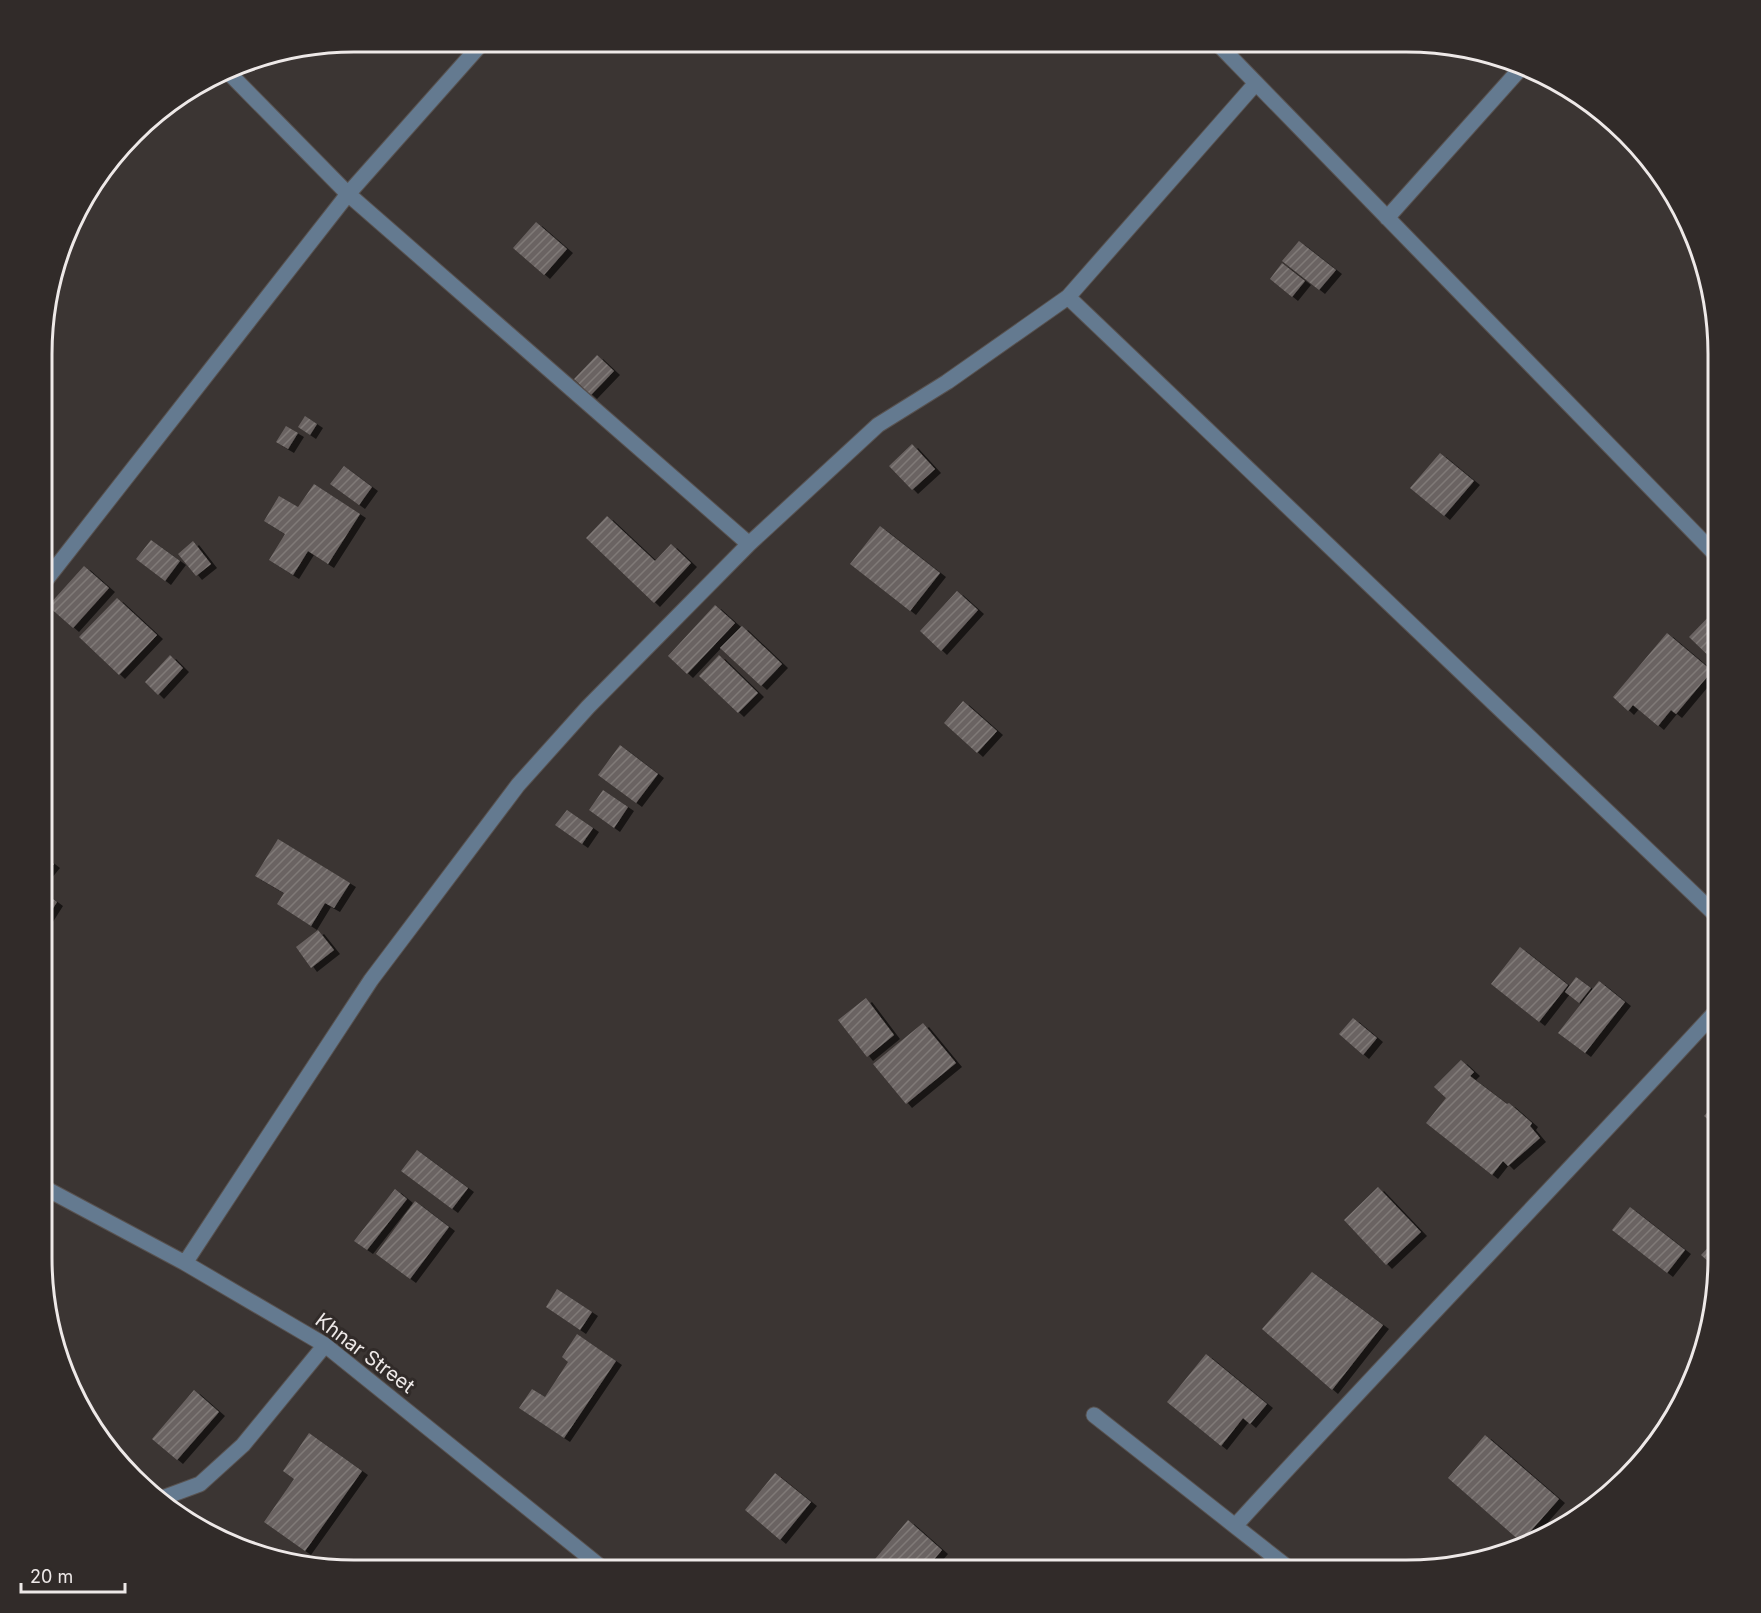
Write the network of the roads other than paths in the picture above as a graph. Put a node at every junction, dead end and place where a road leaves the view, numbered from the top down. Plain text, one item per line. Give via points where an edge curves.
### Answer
1 (474, 52) edge
2 (1225, 52) edge
3 (1516, 73) edge
4 (234, 78) edge
5 (1256, 83) junction
6 (348, 194) junction
7 (1387, 218) junction
8 (1068, 297) junction
9 (749, 544) junction
10 (1708, 547) edge
11 (52, 572) edge
12 (1708, 908) edge
13 (1708, 1020) edge
14 (52, 1192) edge
15 (185, 1263) junction
16 (325, 1345) junction
17 (1094, 1415) dead end
18 (168, 1496) edge
19 (1234, 1526) junction
20 (592, 1560) edge
21 (1278, 1560) edge

1 - 6 street
2 - 5 street
3 - 7 street
4 - 6 street
5 - 7 street
5 - 8 street
6 - 9 street
6 - 11 street
7 - 10 street
8 - 9 street via 878,425
8 - 12 street
9 - 15 street via 588,707 518,785 371,980
13 - 19 street
14 - 15 street, Khnar Street
15 - 16 street, Khnar Street
16 - 18 street via 243,1445 200,1484
16 - 20 street, Khnar Street
17 - 19 street
19 - 21 street

